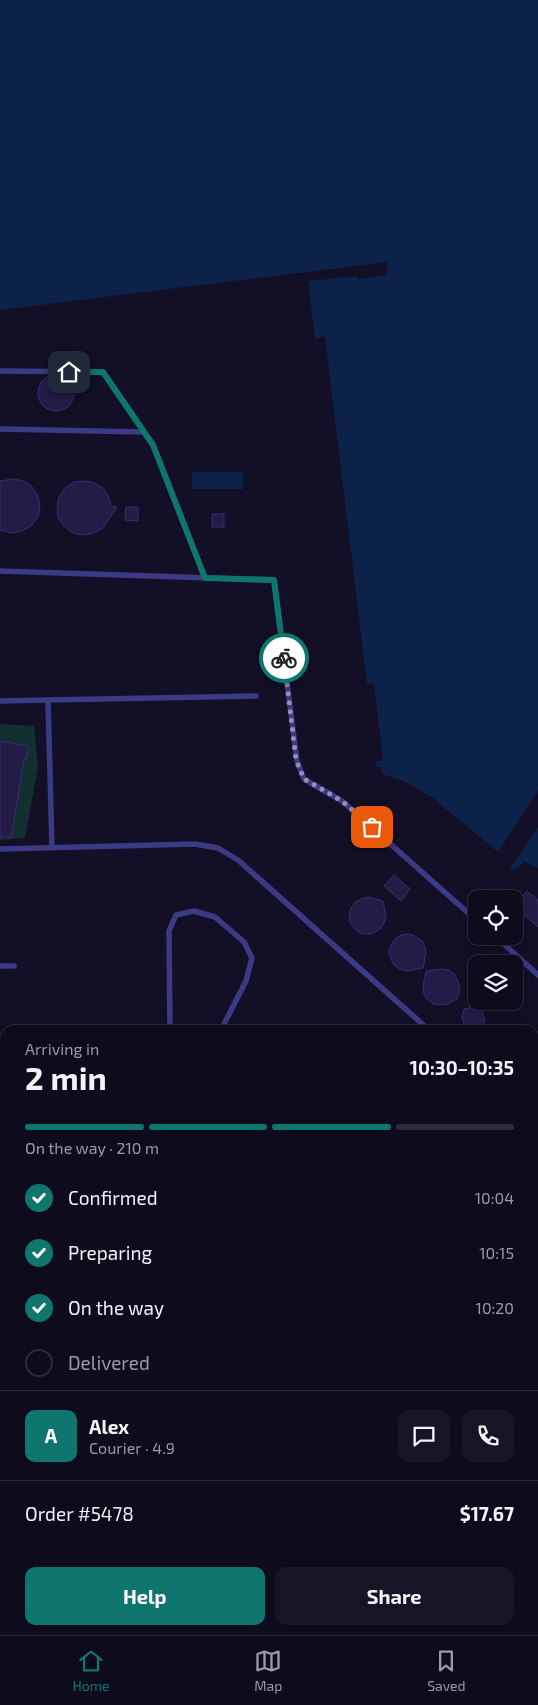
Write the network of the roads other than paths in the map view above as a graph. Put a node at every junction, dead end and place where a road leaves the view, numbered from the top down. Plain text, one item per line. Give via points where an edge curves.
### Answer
1 (0, 372) edge
2 (0, 429) edge
3 (144, 432) junction
4 (0, 572) edge
5 (205, 578) junction
6 (256, 696) dead end
7 (0, 700) edge
8 (48, 700) junction
9 (52, 847) junction
10 (0, 849) edge
11 (468, 913) edge
12 (505, 945) edge
13 (0, 966) edge
14 (14, 966) dead end
15 (538, 974) edge
16 (170, 1025) edge
17 (224, 1025) edge
18 (424, 1025) edge

1 - 3 lane via 103,372
2 - 3 lane
3 - 5 lane via 153,445
4 - 5 lane
5 - 11 lane via 274,580 296,760 304,779 342,801
6 - 8 lane
7 - 8 lane
8 - 9 lane
9 - 10 lane
9 - 18 lane via 195,844 218,848 238,860
12 - 15 lane
13 - 14 lane
16 - 17 lane via 169,932 176,915 194,911 214,917 244,942 252,958 246,981

